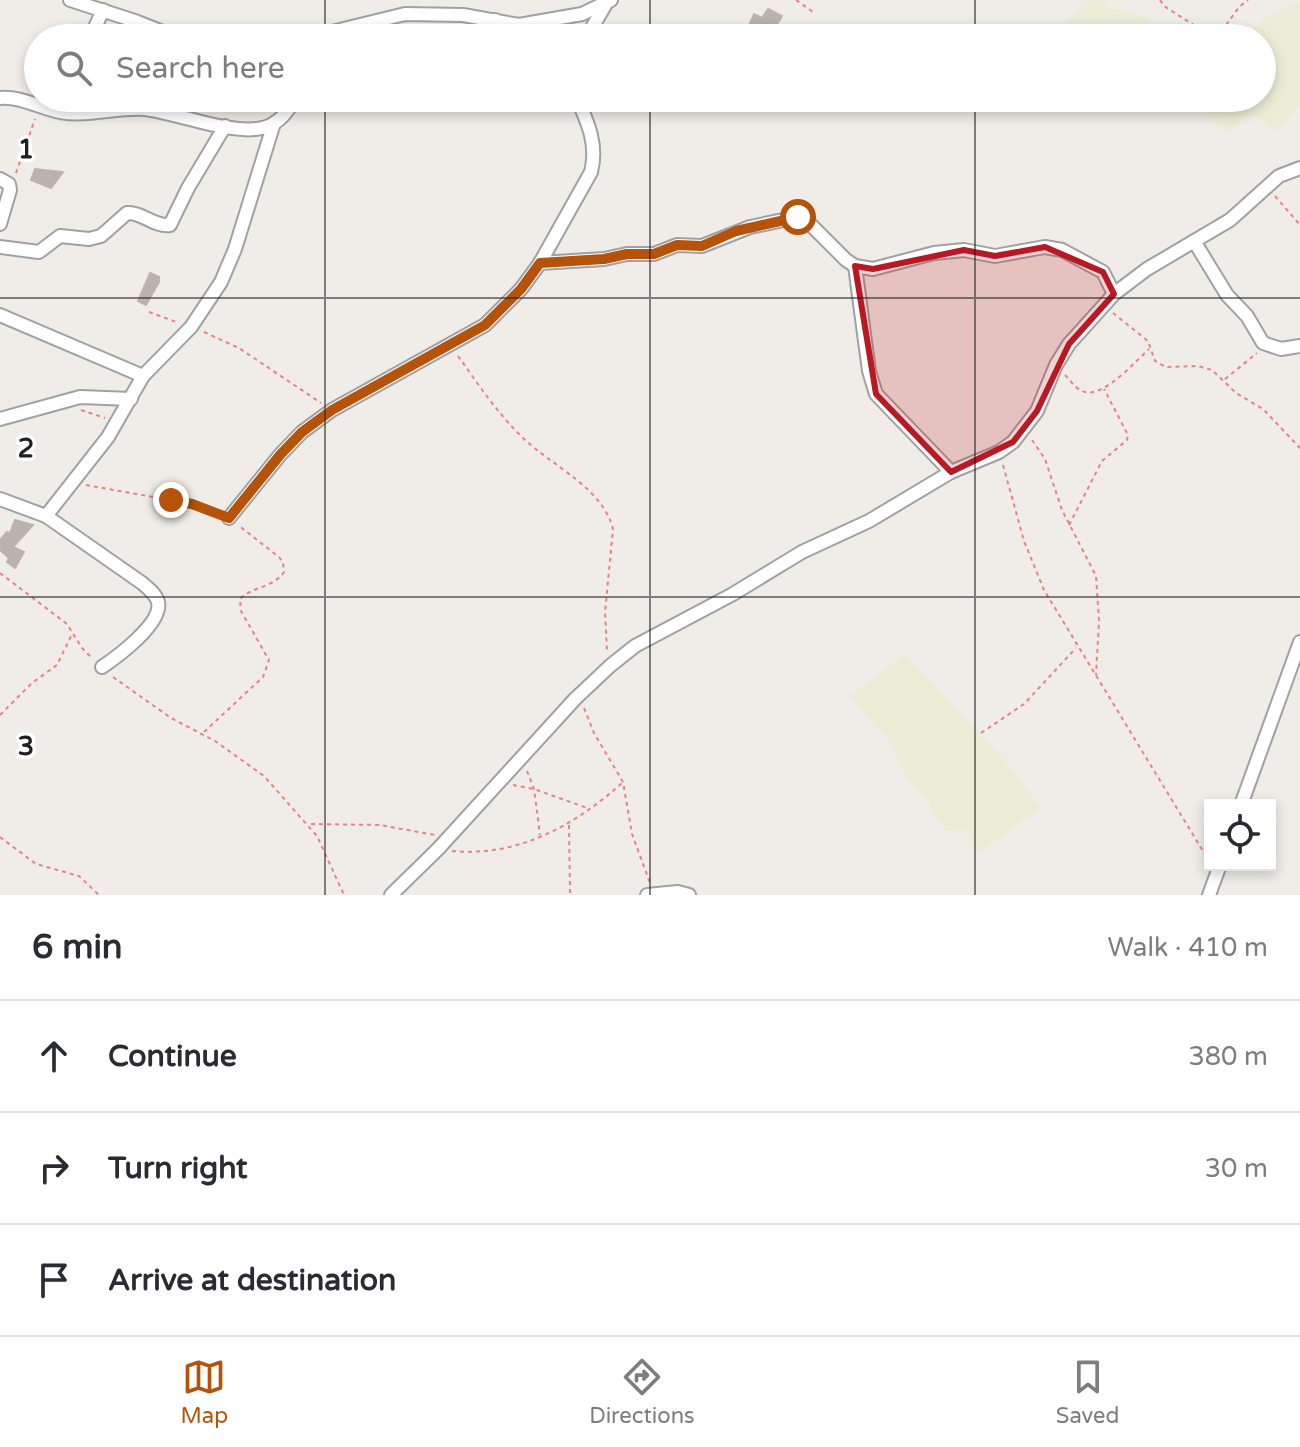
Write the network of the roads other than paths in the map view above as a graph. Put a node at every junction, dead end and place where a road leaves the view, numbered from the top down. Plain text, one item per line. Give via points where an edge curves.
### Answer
1 (70, 0) edge
2 (466, 0) edge
3 (609, 1) edge
4 (103, 10) junction
5 (463, 15) junction
6 (495, 20) junction
7 (96, 24) edge
8 (140, 24) edge
9 (364, 24) edge
10 (489, 24) edge
11 (514, 24) edge
12 (525, 24) edge
13 (595, 24) edge
14 (0, 98) edge
15 (24, 102) edge
16 (61, 112) edge
17 (112, 112) edge
18 (164, 112) edge
19 (287, 112) edge
20 (583, 112) edge
21 (274, 123) junction
22 (225, 126) junction
23 (1300, 168) edge
24 (0, 179) edge
25 (0, 224) edge
26 (1194, 241) junction
27 (0, 247) edge
28 (540, 263) junction
29 (855, 266) junction
30 (1114, 294) junction
31 (0, 315) edge
32 (1300, 346) edge
33 (143, 376) junction
34 (131, 399) junction
35 (0, 419) edge
36 (951, 472) junction
37 (0, 499) edge
38 (46, 516) junction
39 (229, 518) road end
40 (1300, 642) edge
41 (102, 667) road end
42 (1243, 799) edge
43 (1218, 871) edge
44 (654, 894) edge
45 (391, 895) edge
46 (647, 895) edge
47 (689, 895) edge
48 (1209, 895) edge

1 - 4 street
2 - 5 street
3 - 12 street via 582,14
3 - 13 street
4 - 7 street
4 - 8 street
5 - 6 street
5 - 9 street via 405,14
6 - 10 street
6 - 11 street
14 - 15 street
16 - 17 street
18 - 22 street
19 - 21 street
20 - 28 street via 596,155
21 - 22 street via 265,128
21 - 33 street via 221,282 191,327
22 - 27 street via 170,225 132,212 101,236 60,236 39,252
23 - 26 street via 1279,176 1230,220
24 - 25 street via 10,190
26 - 30 street
26 - 32 street via 1267,346
28 - 29 street via 702,246 736,231 798,217
28 - 39 street via 485,325 332,410 295,440
29 - 30 street via 873,269 964,250 995,256 1045,247 1103,272
29 - 36 street via 876,394
30 - 36 street via 1083,325 1056,365 1024,430 999,452
31 - 33 street
33 - 34 street
34 - 35 street via 80,397
34 - 38 street
36 - 45 street via 656,634 610,666
37 - 38 street
38 - 41 street via 142,583 158,603 148,627
40 - 42 street
43 - 48 street
44 - 46 street
44 - 47 street

